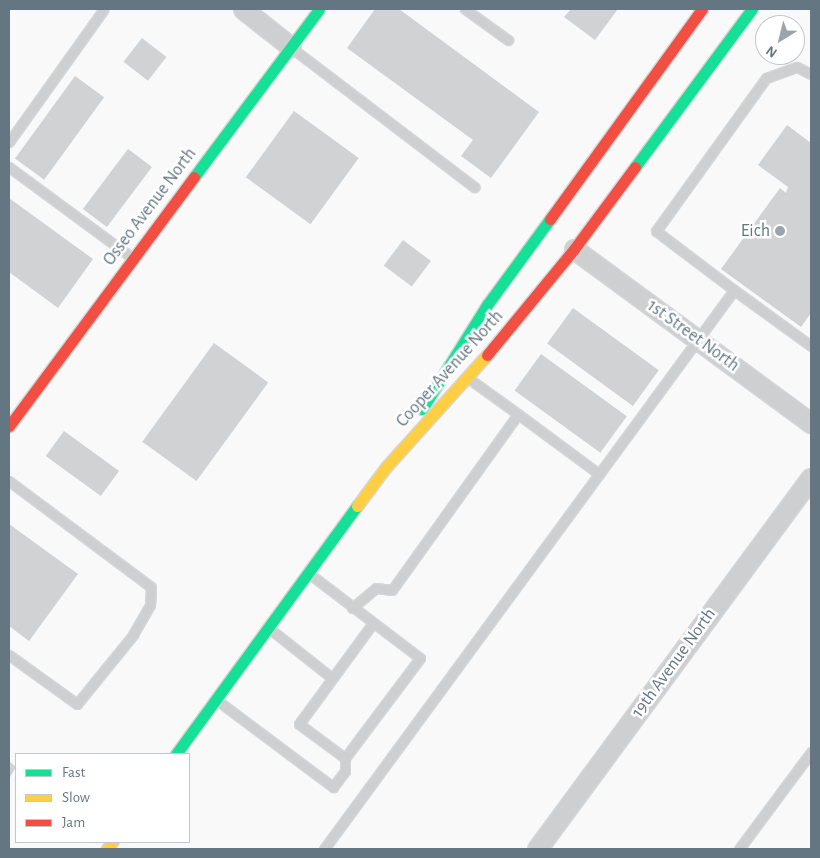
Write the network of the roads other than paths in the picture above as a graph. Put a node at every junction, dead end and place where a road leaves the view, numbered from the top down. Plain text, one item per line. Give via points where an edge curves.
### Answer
1 (104, 9) edge
2 (243, 9) edge
3 (319, 9) edge
4 (466, 9) edge
5 (702, 9) edge
6 (752, 9) edge
7 (508, 40) dead end
8 (291, 47) junction
9 (811, 74) edge
10 (9, 142) edge
11 (9, 167) edge
12 (474, 187) dead end
13 (574, 249) junction
14 (133, 259) junction
15 (734, 290) junction
16 (698, 340) junction
17 (811, 346) edge
18 (467, 377) junction
19 (518, 414) junction
20 (811, 423) edge
21 (9, 426) edge
22 (386, 467) junction
23 (599, 474) junction
24 (811, 478) edge
25 (9, 481) edge
26 (309, 574) junction
27 (352, 608) junction
28 (373, 624) junction
29 (268, 628) junction
30 (9, 655) edge
31 (332, 678) junction
32 (216, 699) junction
33 (811, 752) edge
34 (177, 753) edge
35 (345, 758) junction
36 (324, 849) edge
37 (537, 849) edge
38 (739, 849) edge

1 - 10 lane
2 - 8 street
3 - 8 main road, Osseo Avenue North
4 - 7 lane
5 - 22 main road via 487,305
6 - 13 main road, Cooper Avenue North
8 - 12 lane
8 - 14 main road, Osseo Avenue North
9 - 15 lane via 797,68 766,78 656,231
11 - 14 lane
13 - 16 street, 1st Street North
13 - 18 main road, Cooper Avenue North
14 - 21 main road, Osseo Avenue North
15 - 16 lane
15 - 17 lane
16 - 20 street, 1st Street North
16 - 23 lane
18 - 19 lane
18 - 22 main road, Cooper Avenue North
19 - 23 lane
19 - 27 lane via 392,590 376,588
22 - 26 main road, Cooper Avenue North
23 - 36 lane
24 - 37 street, 19th Avenue North
25 - 30 lane via 151,587 150,605 134,635 77,704
26 - 27 lane
26 - 29 main road, Cooper Avenue North
27 - 28 lane
28 - 31 lane
28 - 35 lane via 420,658
29 - 31 lane
29 - 32 main road, Cooper Avenue North
31 - 35 lane via 299,724
32 - 34 main road, Cooper Avenue North
32 - 35 lane via 333,787 345,771
33 - 38 lane

